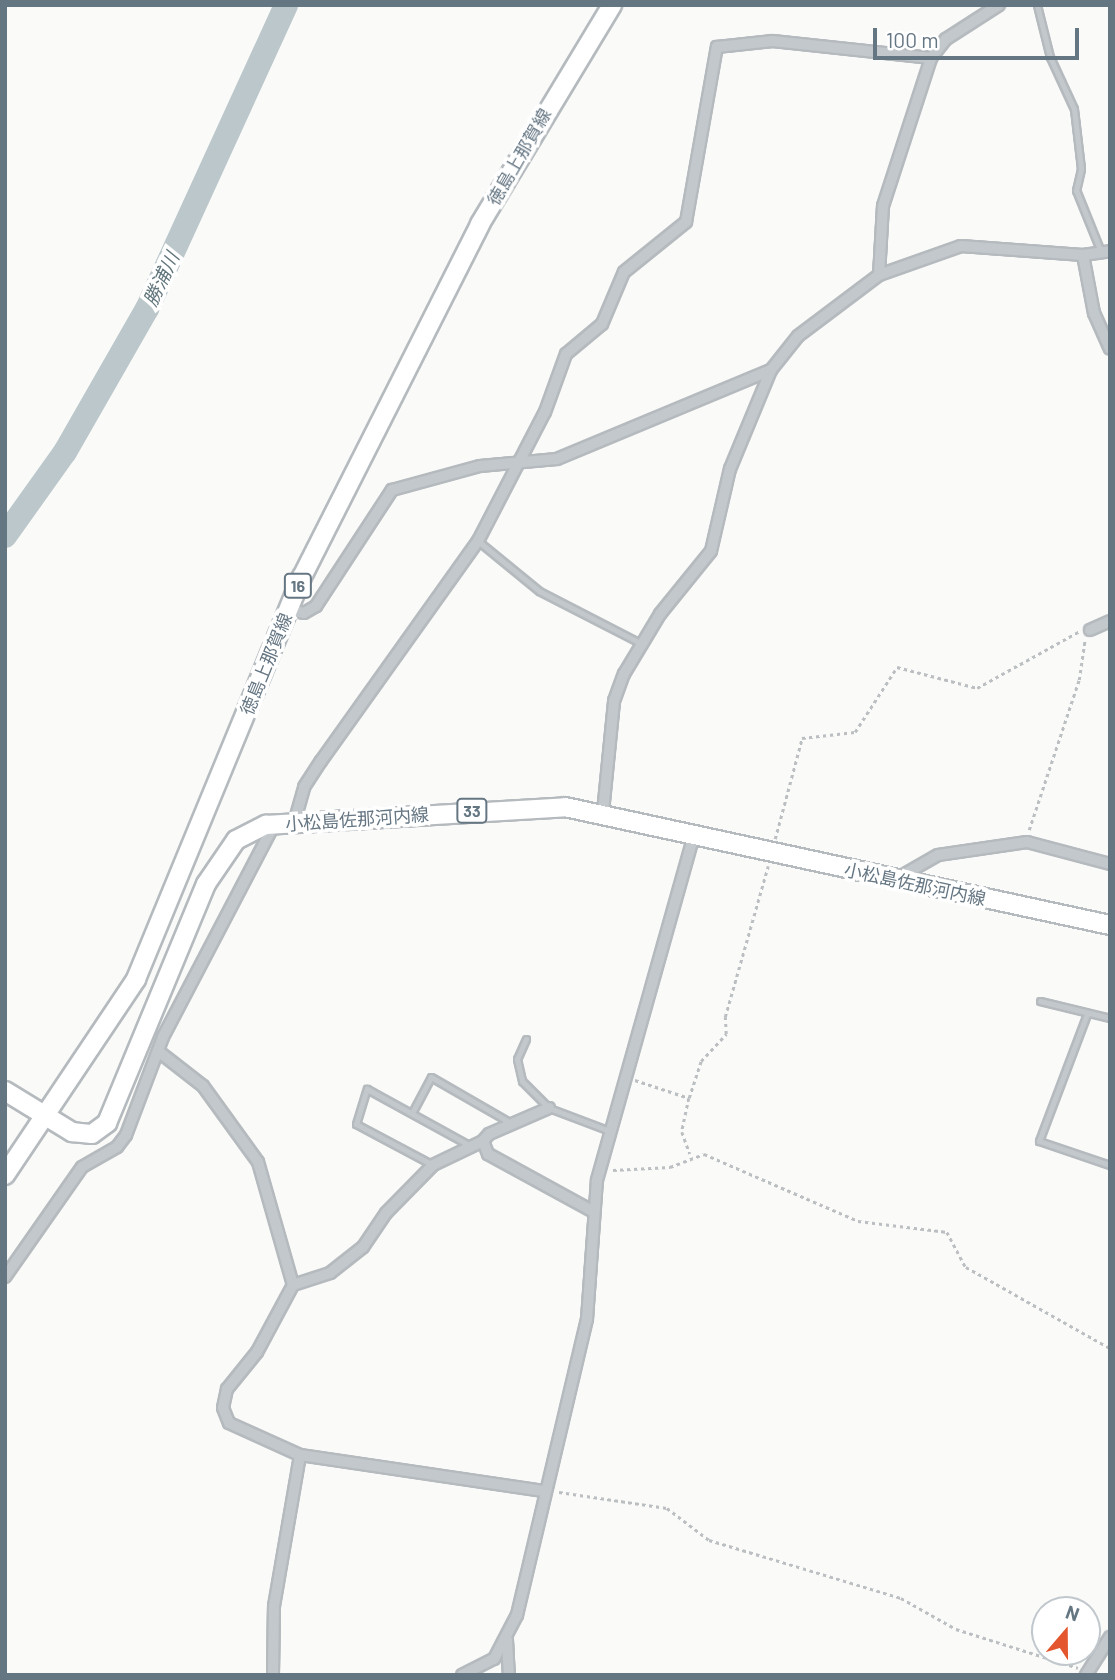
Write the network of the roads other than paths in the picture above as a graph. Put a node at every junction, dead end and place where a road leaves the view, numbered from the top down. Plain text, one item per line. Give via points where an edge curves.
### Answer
1 (612, 5) edge
2 (999, 5) edge
3 (1037, 5) edge
4 (931, 58) junction
5 (1105, 251) edge
6 (1083, 255) junction
7 (879, 275) junction
8 (1110, 349) edge
9 (771, 370) junction
10 (519, 463) junction
11 (478, 541) junction
12 (289, 610) junction
13 (1110, 621) edge
14 (1090, 630) road end
15 (640, 643) junction
16 (603, 812) junction
17 (294, 823) junction
18 (274, 825) junction
19 (694, 834) junction
20 (1110, 864) edge
21 (893, 881) junction
22 (1110, 925) edge
23 (1040, 1001) dead end
24 (1087, 1014) junction
25 (1110, 1018) edge
26 (526, 1039) dead end
27 (158, 1051) junction
28 (5, 1091) edge
29 (549, 1108) junction
30 (413, 1111) junction
31 (46, 1117) junction
32 (511, 1123) junction
33 (610, 1131) junction
34 (483, 1141) junction
35 (469, 1145) junction
36 (433, 1165) junction
37 (1110, 1165) edge
38 (5, 1175) edge
39 (592, 1211) junction
40 (5, 1277) edge
41 (293, 1285) junction
42 (300, 1455) junction
43 (545, 1491) junction
44 (1110, 1637) edge
45 (507, 1640) junction
46 (1087, 1673) edge
47 (273, 1675) edge
48 (462, 1675) edge
49 (509, 1675) edge

1 - 12 main road, 徳島上那賀線 / 16 via 474,235
2 - 4 street via 946,39
3 - 5 lane via 1050,57 1074,109 1081,169 1076,190
4 - 7 street via 883,206
4 - 10 street via 773,41 717,47 685,222 624,272 602,324 566,354
5 - 6 street
6 - 7 street via 961,246
6 - 8 street via 1094,313
7 - 9 street via 798,336
9 - 10 street via 591,447
9 - 15 street via 730,469 715,542
10 - 11 street
10 - 12 street via 480,466 392,490 316,606 304,613
11 - 15 lane via 539,591
11 - 17 street via 310,778
12 - 31 main road, 徳島上那賀線 / 16 via 136,979
13 - 14 street
15 - 16 street via 614,701
16 - 17 main road, 小松島佐那河内線 / 33 via 530,807
16 - 19 main road, 小松島佐那河内線 / 33
17 - 18 main road, 小松島佐那河内線 / 33
18 - 27 street
18 - 31 main road, 小松島佐那河内線 / 33 via 236,839 206,884 107,1123 92,1134 72,1132
19 - 21 main road, 小松島佐那河内線 / 33
19 - 33 street
20 - 21 street via 1027,842 938,855
21 - 22 main road, 小松島佐那河内線 / 33
23 - 24 lane
24 - 25 lane
24 - 37 lane via 1039,1141
26 - 29 lane via 518,1075
27 - 40 street via 126,1135 117,1147 82,1167
27 - 41 street via 203,1086 258,1162
28 - 31 main road, 小松島佐那河内線 / 33
29 - 32 street
29 - 33 lane
30 - 32 lane via 431,1077
30 - 35 lane
30 - 36 lane via 367,1088 356,1124
31 - 38 main road, 徳島上那賀線 / 16
32 - 34 street
33 - 39 street
34 - 35 street
34 - 39 street via 494,1161
35 - 36 street
36 - 41 street via 386,1213 363,1247 313,1282
39 - 43 street via 587,1319
41 - 42 street via 257,1352 227,1389 223,1408 235,1426
42 - 43 street
42 - 47 street via 274,1606
43 - 45 street
44 - 46 street
45 - 48 street via 494,1658
45 - 49 street

